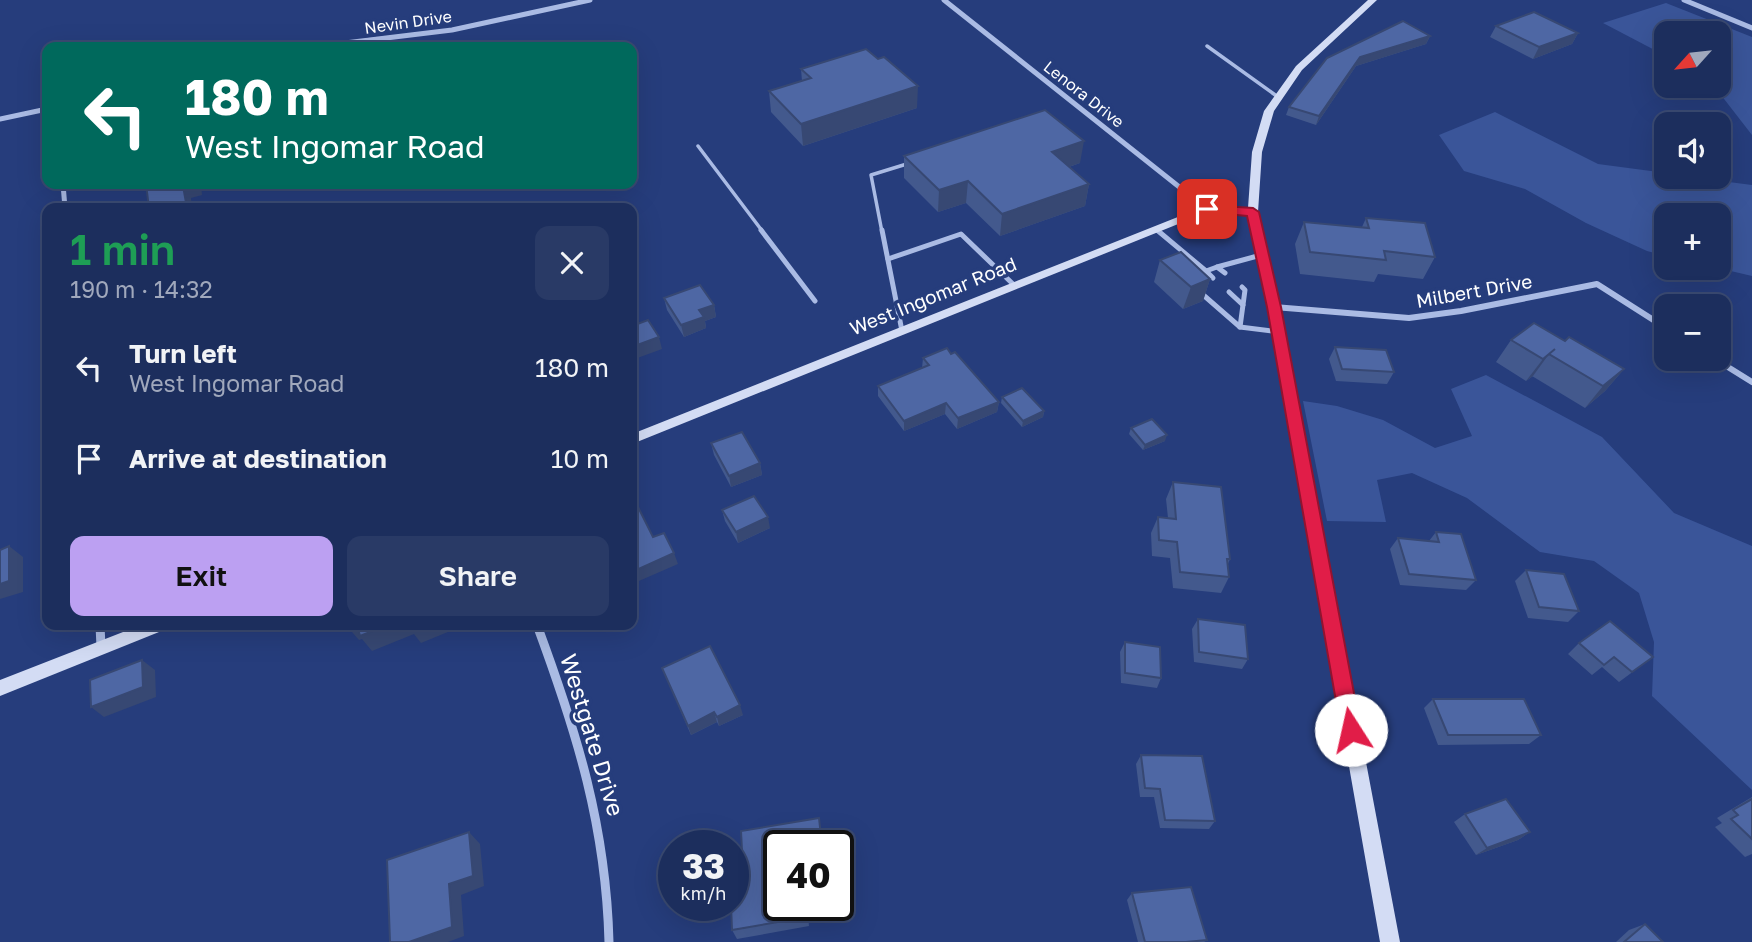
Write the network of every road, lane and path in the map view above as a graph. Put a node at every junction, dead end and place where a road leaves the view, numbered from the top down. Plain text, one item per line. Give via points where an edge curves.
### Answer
1 (590, 0) edge
2 (944, 0) edge
3 (1373, 0) edge
4 (1684, 0) edge
5 (1752, 27) edge
6 (353, 42) edge
7 (1207, 46) dead end
8 (1278, 97) junction
9 (42, 110) edge
10 (0, 119) edge
11 (698, 146) dead end
12 (922, 159) edge
13 (1207, 209) junction
14 (1253, 212) junction
15 (1156, 229) junction
16 (1262, 254) junction
17 (888, 259) junction
18 (1217, 267) junction
19 (1206, 271) junction
20 (1225, 273) dead end
21 (1195, 275) edge
22 (1213, 278) edge
23 (1015, 286) junction
24 (1241, 286) dead end
25 (1194, 287) edge
26 (1229, 292) dead end
27 (816, 301) dead end
28 (1243, 305) junction
29 (1274, 307) junction
30 (1654, 320) edge
31 (1240, 327) junction
32 (902, 331) junction
33 (1279, 332) junction
34 (1731, 369) edge
35 (1752, 382) edge
36 (637, 437) edge
37 (100, 630) edge
38 (145, 630) edge
39 (539, 630) edge
40 (101, 647) junction
41 (0, 688) edge
42 (609, 942) edge
43 (1390, 942) edge

1 - 6 street, Nevin Drive via 452,30
2 - 13 street, Lenora Drive
3 - 8 street via 1299,68
4 - 5 street
7 - 8 lane
8 - 14 street via 1257,152
9 - 10 street
11 - 27 lane
12 - 17 lane via 871,175
13 - 14 street, West Ingomar Road
13 - 15 street, West Ingomar Road
14 - 16 street
15 - 19 lane
15 - 23 street, West Ingomar Road
16 - 18 lane
16 - 29 street
17 - 23 lane via 961,234
17 - 32 lane
18 - 19 lane
18 - 20 lane
19 - 21 lane
19 - 22 lane
23 - 32 street, West Ingomar Road
24 - 28 lane via 1245,290
25 - 31 lane
26 - 28 lane
28 - 31 lane
29 - 30 street, Milbert Drive via 1409,318 1597,284
29 - 33 street
31 - 33 lane
32 - 36 street, West Ingomar Road
33 - 43 street
34 - 35 street
37 - 40 street
38 - 40 street
39 - 42 street, Westgate Drive via 592,788 603,836
40 - 41 street

